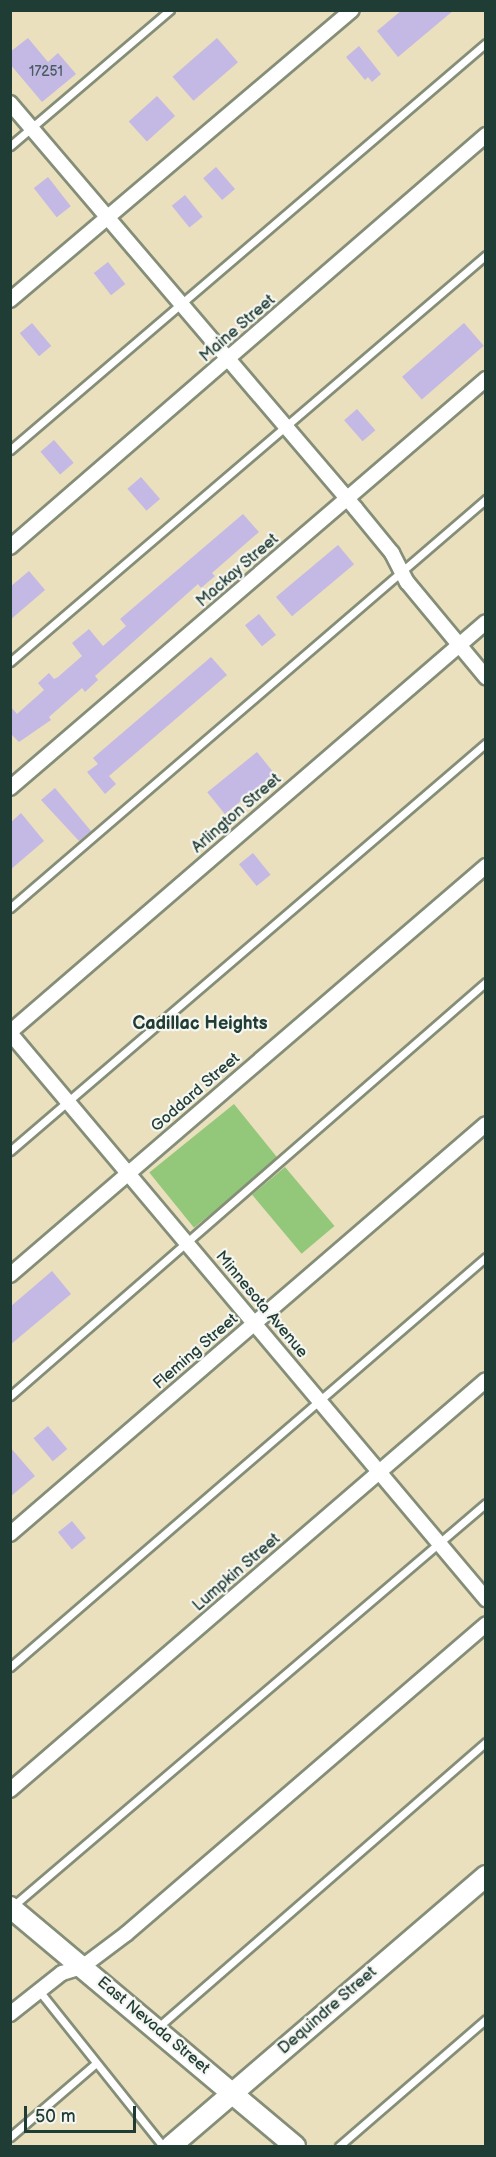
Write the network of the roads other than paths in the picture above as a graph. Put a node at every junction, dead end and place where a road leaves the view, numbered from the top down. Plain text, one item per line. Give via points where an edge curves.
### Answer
1 (170, 10) edge
2 (352, 10) edge
3 (486, 43) edge
4 (10, 104) edge
5 (31, 129) junction
6 (486, 135) edge
7 (10, 146) edge
8 (106, 219) junction
9 (486, 255) edge
10 (10, 300) edge
11 (181, 306) junction
12 (228, 360) junction
13 (486, 379) edge
14 (286, 427) junction
15 (10, 450) edge
16 (348, 498) junction
17 (486, 499) edge
18 (10, 547) edge
19 (401, 573) junction
20 (486, 622) edge
21 (459, 645) junction
22 (10, 662) edge
23 (486, 677) edge
24 (486, 743) edge
25 (10, 788) edge
26 (486, 866) edge
27 (10, 908) edge
28 (486, 982) edge
29 (10, 1032) edge
30 (68, 1101) junction
31 (486, 1124) edge
32 (10, 1151) edge
33 (129, 1173) junction
34 (187, 1243) junction
35 (486, 1257) edge
36 (10, 1275) edge
37 (254, 1323) junction
38 (486, 1380) edge
39 (10, 1396) edge
40 (320, 1401) junction
41 (379, 1472) junction
42 (486, 1503) edge
43 (10, 1534) edge
44 (439, 1544) junction
45 (486, 1599) edge
46 (486, 1624) edge
47 (10, 1667) edge
48 (486, 1742) edge
49 (10, 1790) edge
50 (486, 1876) edge
51 (11, 1907) edge
52 (82, 1967) junction
53 (40, 1992) junction
54 (10, 2014) edge
55 (486, 2019) edge
56 (156, 2029) junction
57 (96, 2063) junction
58 (232, 2093) junction
59 (10, 2137) edge
60 (162, 2146) edge
61 (171, 2146) edge
62 (295, 2146) edge
63 (339, 2146) edge

1 - 5 lane
2 - 8 street
3 - 11 lane
4 - 5 street
5 - 7 lane
5 - 8 street
6 - 12 street, Maine Street
8 - 10 street
8 - 11 street
9 - 14 lane
11 - 12 street
11 - 15 lane
12 - 14 street
12 - 18 street, Maine Street
13 - 16 street, Mackay Street
14 - 16 street
14 - 22 lane
16 - 19 street via 392,554
16 - 25 street, Mackay Street
17 - 19 lane
19 - 21 street
19 - 27 lane
20 - 21 street, Arlington Street
21 - 23 street
21 - 29 street, Arlington Street
24 - 30 lane
26 - 33 street, Goddard Street
28 - 34 lane
29 - 30 street, Minnesota Avenue
30 - 32 lane
30 - 33 street, Minnesota Avenue
31 - 37 street, Fleming Street
33 - 34 street, Minnesota Avenue
33 - 36 street, Goddard Street
34 - 37 street, Minnesota Avenue
34 - 39 lane
35 - 40 lane
37 - 40 street, Minnesota Avenue
37 - 43 street, Fleming Street
38 - 41 street, Lumpkin Street
40 - 41 street, Minnesota Avenue
40 - 47 lane
41 - 44 street, Minnesota Avenue
41 - 49 street, Lumpkin Street
42 - 44 lane
44 - 45 street, Minnesota Avenue
44 - 51 lane
46 - 52 street via 126,1934
48 - 56 lane
50 - 58 street, Dequindre Street
51 - 52 street, East Nevada Street
52 - 53 street via 62,1973
52 - 56 street, East Nevada Street
53 - 54 street
53 - 57 lane
55 - 63 lane
56 - 58 street, East Nevada Street
57 - 59 lane
57 - 60 lane
58 - 61 street, Dequindre Street
58 - 62 street, East Nevada Street

